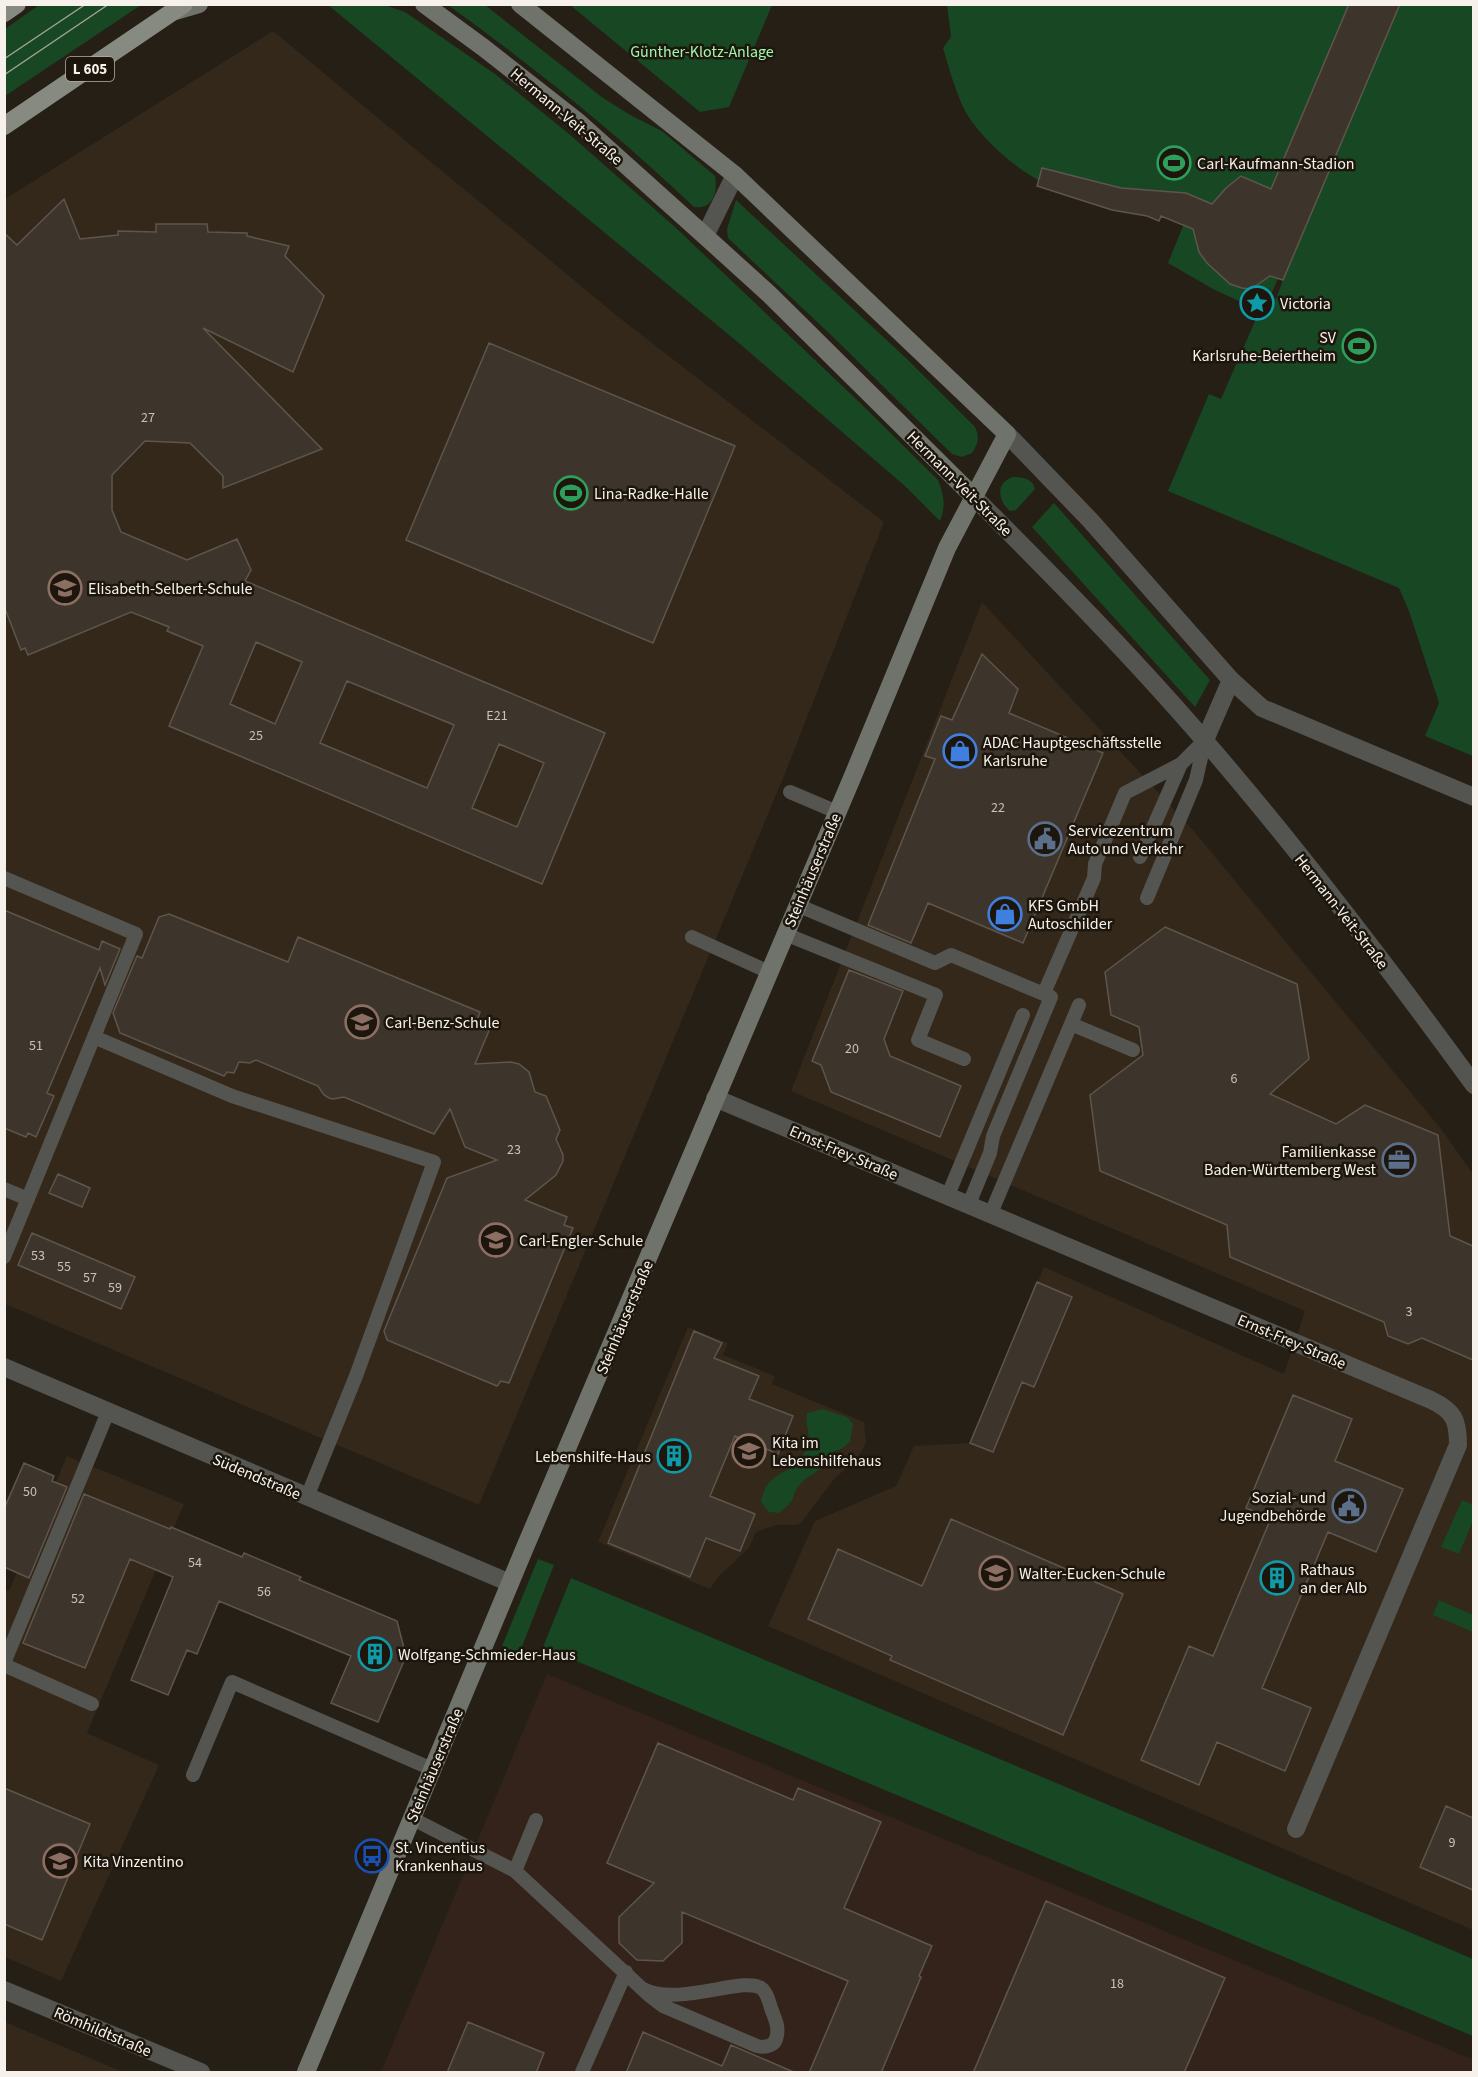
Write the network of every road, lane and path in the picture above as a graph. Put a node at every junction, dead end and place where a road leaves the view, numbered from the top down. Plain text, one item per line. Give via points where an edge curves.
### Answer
1 (17, 4) edge
2 (199, 4) edge
3 (424, 4) edge
4 (520, 4) edge
5 (179, 8) edge
6 (4, 13) edge
7 (4, 126) edge
8 (735, 175) junction
9 (705, 236) junction
10 (1007, 434) junction
11 (974, 496) junction
12 (1231, 680) junction
13 (1205, 740) junction
14 (1181, 764) junction
15 (790, 792) dead end
16 (1473, 797) edge
17 (837, 812) junction
18 (1140, 857) dead end
19 (4, 878) edge
20 (1147, 898) dead end
21 (797, 905) junction
22 (785, 934) junction
23 (692, 938) dead end
24 (769, 972) junction
25 (1044, 993) junction
26 (1079, 1005) dead end
27 (1023, 1015) dead end
28 (1071, 1024) junction
29 (94, 1037) junction
30 (1132, 1050) dead end
31 (964, 1059) dead end
32 (1473, 1085) edge
33 (715, 1098) junction
34 (4, 1189) edge
35 (948, 1195) junction
36 (28, 1199) junction
37 (969, 1204) junction
38 (991, 1213) junction
39 (4, 1257) edge
40 (4, 1368) edge
41 (108, 1413) junction
42 (307, 1497) junction
43 (510, 1583) junction
44 (4, 1664) edge
45 (92, 1704) dead end
46 (432, 1770) junction
47 (193, 1775) dead end
48 (411, 1818) junction
49 (536, 1820) dead end
50 (1296, 1828) dead end
51 (515, 1871) junction
52 (626, 1972) junction
53 (643, 1989) junction
54 (4, 1990) edge
55 (201, 2073) edge
56 (306, 2073) edge
57 (582, 2073) edge

1 - 6 main road
2 - 5 street
3 - 9 street, Hermann-Veit-Straße via 576,121
4 - 8 street
5 - 7 main road, L 605
8 - 9 street
8 - 10 street
9 - 11 street, Hermann-Veit-Straße
10 - 11 street, Steinhäuserstraße
10 - 12 street via 1090,520
11 - 13 street, Hermann-Veit-Straße
11 - 17 street, Steinhäuserstraße via 947,548
12 - 13 street
12 - 16 street via 1262,708
13 - 14 lane
13 - 20 lane via 1196,780
13 - 32 street, Hermann-Veit-Straße via 1327,889
14 - 18 lane
14 - 25 lane via 1125,794
15 - 17 lane
17 - 21 street, Steinhäuserstraße
19 - 29 lane via 136,934
21 - 22 street, Steinhäuserstraße
21 - 25 lane via 935,963 951,955
22 - 24 street, Steinhäuserstraße
22 - 31 lane via 936,995 918,1040
23 - 24 lane
24 - 33 street, Steinhäuserstraße
25 - 37 lane via 1051,997
26 - 28 lane
27 - 35 lane
28 - 30 lane
28 - 38 lane
29 - 36 lane
29 - 42 lane via 232,1096 434,1162
33 - 35 street, Ernst-Frey-Straße
33 - 43 street, Steinhäuserstraße
34 - 36 lane
35 - 37 street, Ernst-Frey-Straße
36 - 39 lane
37 - 38 street, Ernst-Frey-Straße
38 - 50 street, Ernst-Frey-Straße via 1431,1400 1454,1417 1458,1445
40 - 41 street, Südendstraße
41 - 42 street, Südendstraße
41 - 44 lane
42 - 43 street, Südendstraße
43 - 46 street, Steinhäuserstraße
44 - 45 lane
46 - 47 lane via 232,1683
46 - 48 street, Steinhäuserstraße
48 - 51 lane
48 - 56 street, Steinhäuserstraße
49 - 51 lane
51 - 52 lane
52 - 53 lane
52 - 57 lane
53 - 53 lane via 663,2006 757,2046 765,2048 776,2039 777,2024 761,1987 740,1986 677,1996
54 - 55 street, Römhildtstraße

